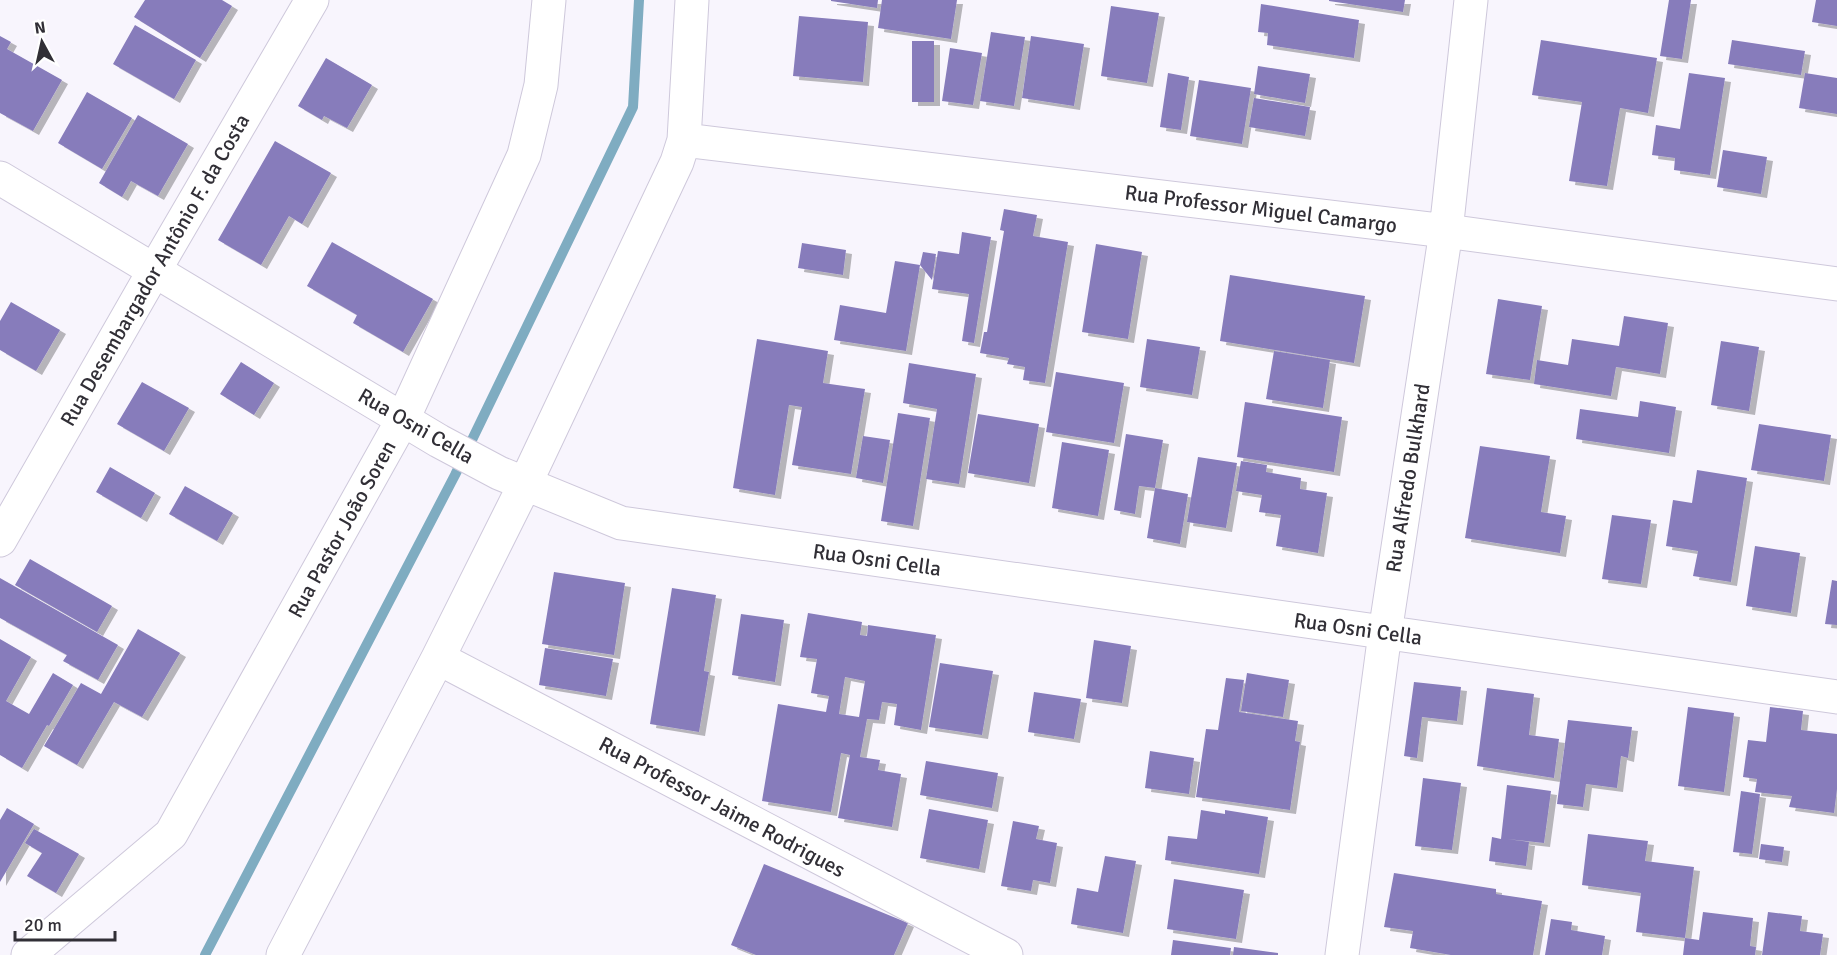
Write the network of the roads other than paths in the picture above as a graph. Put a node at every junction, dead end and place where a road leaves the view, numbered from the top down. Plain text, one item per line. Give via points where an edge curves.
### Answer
1 (312, 0) edge
2 (549, 0) edge
3 (692, 0) edge
4 (1471, 0) edge
5 (684, 140) junction
6 (0, 178) edge
7 (1446, 231) junction
8 (154, 271) junction
9 (1837, 284) edge
10 (403, 419) junction
11 (512, 478) junction
12 (0, 540) edge
13 (1385, 633) junction
14 (438, 658) junction
15 (1837, 697) edge
16 (992, 952) edge
17 (28, 955) edge
18 (283, 955) edge
19 (1342, 955) edge

1 - 8 street, Rua Desembargador Antônio F. da Costa
2 - 10 street, Rua Pastor João Soren via 541,86 524,155
3 - 5 street
4 - 7 street, Rua Alfredo Bulkhard
5 - 7 street, Rua Professor Miguel Camargo
5 - 11 street via 677,162
6 - 8 street, Rua Osni Cella
7 - 9 street, Rua Professor Miguel Camargo
7 - 13 street, Rua Alfredo Bulkhard
8 - 10 street, Rua Osni Cella
8 - 12 street, Rua Desembargador Antônio F. da Costa
10 - 11 street, Rua Osni Cella
10 - 17 street, Rua Pastor João Soren via 171,834
11 - 13 street, Rua Osni Cella via 621,523
11 - 14 street
13 - 15 street, Rua Osni Cella
13 - 19 street, Rua Alfredo Bulkhard
14 - 16 street, Rua Professor Jaime Rodrigues
14 - 18 street

